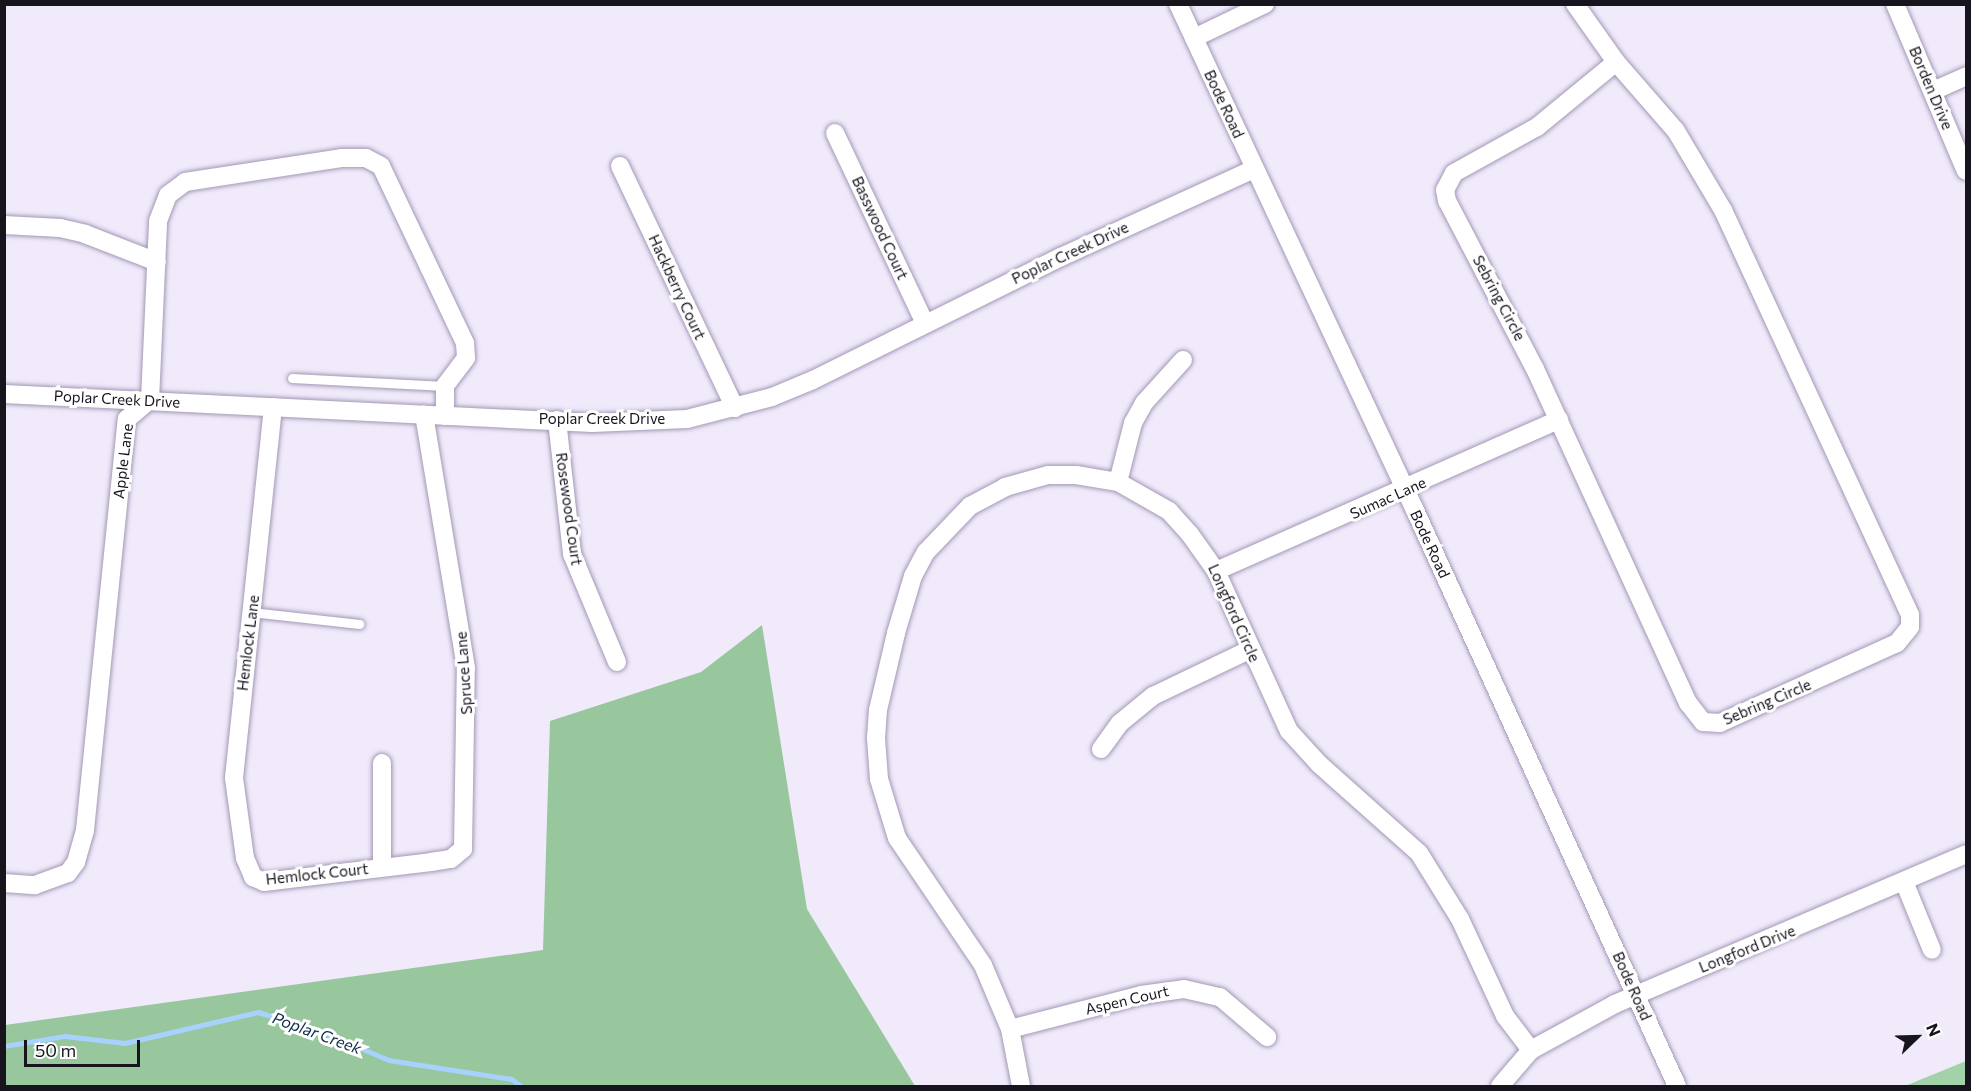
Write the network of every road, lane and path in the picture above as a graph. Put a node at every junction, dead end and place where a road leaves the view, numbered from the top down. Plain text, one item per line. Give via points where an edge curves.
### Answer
1 (1178, 4) edge
2 (1265, 4) edge
3 (1575, 4) edge
4 (1895, 4) edge
5 (1194, 38) junction
6 (1616, 63) junction
7 (1966, 76) edge
8 (1933, 91) junction
9 (835, 133) dead end
10 (620, 166) dead end
11 (1254, 169) junction
12 (1966, 171) edge
13 (4, 225) edge
14 (156, 262) junction
15 (925, 323) junction
16 (1183, 360) dead end
17 (292, 378) dead end
18 (445, 386) junction
19 (4, 394) edge
20 (150, 400) junction
21 (273, 407) junction
22 (735, 408) junction
23 (424, 414) junction
24 (445, 416) junction
25 (557, 420) junction
26 (1558, 420) junction
27 (1118, 482) junction
28 (1405, 490) junction
29 (1216, 571) junction
30 (251, 612) junction
31 (359, 624) dead end
32 (1251, 650) junction
33 (617, 662) dead end
34 (1101, 749) dead end
35 (382, 764) dead end
36 (1966, 854) edge
37 (382, 867) junction
38 (254, 877) joint
39 (4, 883) edge
40 (1905, 884) junction
41 (1932, 951) dead end
42 (1636, 994) junction
43 (1010, 1029) junction
44 (1267, 1037) dead end
45 (1531, 1050) junction
46 (1021, 1086) edge
47 (1500, 1086) edge
48 (1677, 1086) edge

1 - 5 street, Bode Road
2 - 5 street
3 - 6 street, Sebring Circle
4 - 8 street, Borden Drive
5 - 11 street, Bode Road
6 - 26 street, Sebring Circle via 1537,127 1454,172 1445,190 1447,201 1514,325
6 - 26 street, Sebring Circle via 1676,131 1723,210 1907,606 1908,632 1886,649 1730,720 1711,725 1703,722 1688,703 1668,663
7 - 8 street
8 - 12 street, Borden Drive
9 - 15 street, Basswood Court
10 - 22 street, Hackberry Court
11 - 15 street, Poplar Creek Drive
11 - 28 street, Bode Road
13 - 14 street via 60,228 85,234
14 - 18 street via 162,207 168,195 185,182 366,158 381,166 389,178 465,343 466,358
14 - 20 street
15 - 22 street, Poplar Creek Drive via 813,380
16 - 27 street via 1144,403 1134,423
17 - 18 lane
18 - 24 street
19 - 20 street, Poplar Creek Drive
20 - 21 street, Poplar Creek Drive
20 - 39 street, Apple Lane via 127,419 85,830 76,862 57,879 35,885
21 - 23 street, Poplar Creek Drive
21 - 30 street, Hemlock Lane
22 - 25 street, Poplar Creek Drive via 647,422
23 - 24 street, Poplar Creek Drive
23 - 37 street, Spruce Lane via 466,668 464,841 463,849 451,859
24 - 25 street, Poplar Creek Drive
25 - 33 street, Rosewood Court via 572,554
26 - 28 street, Sumac Lane
27 - 29 street, Longford Circle via 1169,511
27 - 43 street, Longford Circle via 1048,475 988,495 953,519 931,544 913,576 878,710 879,779 897,838 983,964
28 - 29 street, Sumac Lane
28 - 42 street, Bode Road
29 - 32 street, Longford Circle
30 - 31 lane
30 - 38 street, Hemlock Lane via 234,778 241,840
32 - 34 street via 1153,696 1120,723
32 - 45 street, Longford Circle via 1290,731 1304,750 1419,853 1460,919 1505,1016
35 - 37 street
36 - 40 street, Longford Drive
37 - 38 street, Hemlock Court via 264,882
40 - 41 street
40 - 42 street, Longford Drive
42 - 45 street, Longford Drive
42 - 48 street, Bode Road
43 - 44 street, Aspen Court via 1141,995 1184,989 1220,997
43 - 46 street, Longford Circle
45 - 47 street

